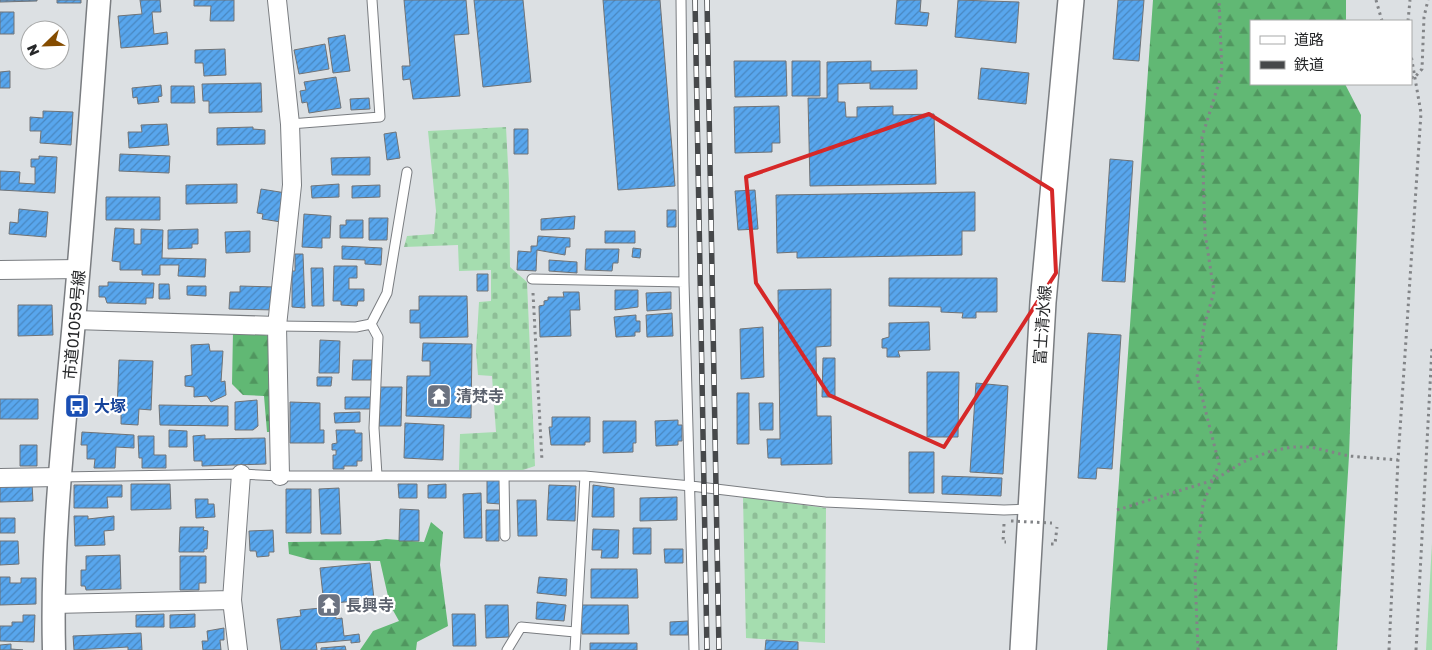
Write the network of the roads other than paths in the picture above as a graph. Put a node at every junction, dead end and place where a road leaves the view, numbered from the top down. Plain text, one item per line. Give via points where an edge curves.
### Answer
1 (99, 0) edge
2 (277, 0) edge
3 (372, 0) edge
4 (681, 0) edge
5 (1071, 0) edge
6 (290, 124) junction
7 (407, 172) dead end
8 (0, 270) edge
9 (79, 270) junction
10 (532, 279) road end
11 (684, 282) junction
12 (74, 320) junction
13 (370, 324) junction
14 (277, 326) junction
15 (241, 474) junction
16 (377, 475) junction
17 (280, 476) junction
18 (504, 476) junction
19 (585, 476) junction
20 (59, 477) junction
21 (0, 478) edge
22 (691, 486) junction
23 (1021, 515) junction
24 (505, 536) dead end
25 (232, 600) junction
26 (53, 604) junction
27 (574, 632) junction
28 (54, 650) edge
29 (238, 650) edge
30 (507, 650) edge
31 (575, 650) edge
32 (694, 650) edge
33 (1024, 650) edge

1 - 9 street, 市道01059号線
2 - 6 street
3 - 6 lane via 380,117
4 - 11 lane
5 - 23 main road, 富士清水線
6 - 14 street via 292,185
7 - 13 lane via 387,293
8 - 9 street
9 - 12 street, 市道01059号線
10 - 11 lane
11 - 22 lane
12 - 14 street
12 - 20 street, 市道01059号線
13 - 14 lane via 356,327
13 - 16 lane via 378,337 374,428
14 - 17 street
15 - 17 lane
15 - 20 lane
15 - 25 street
16 - 17 lane
16 - 18 lane
18 - 19 lane
18 - 24 lane
19 - 22 lane
19 - 27 lane
20 - 21 street
20 - 26 street, 市道01059号線
22 - 23 lane via 825,502 1004,510
22 - 32 lane
23 - 33 main road, 富士清水線
25 - 26 street
25 - 29 street
26 - 28 street, 市道01059号線
27 - 30 lane via 521,627
27 - 31 lane

